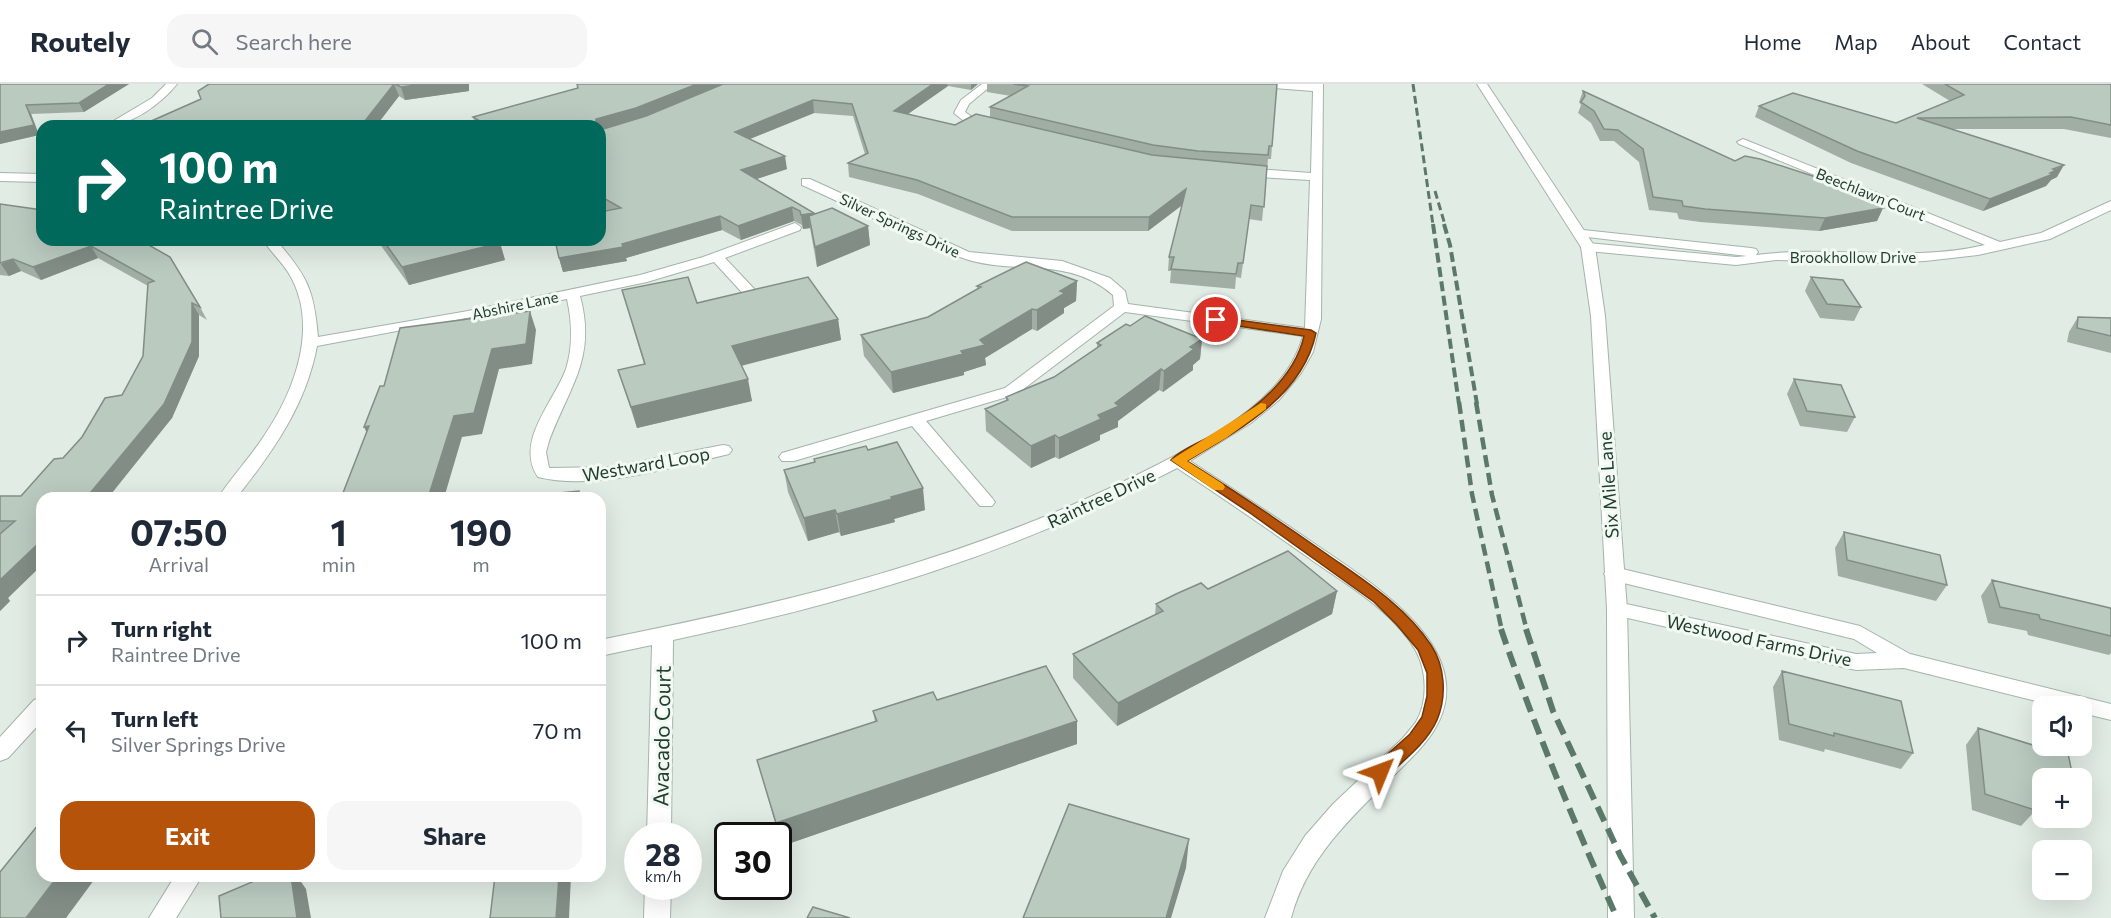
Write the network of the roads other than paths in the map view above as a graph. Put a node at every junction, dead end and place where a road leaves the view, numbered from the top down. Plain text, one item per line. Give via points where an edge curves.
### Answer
1 (172, 84) edge
2 (988, 84) edge
3 (1261, 84) edge
4 (1482, 84) edge
5 (1318, 86) edge
6 (121, 120) edge
7 (997, 127) edge
8 (1743, 142) dead end
9 (33, 168) dead end
10 (1231, 172) edge
11 (0, 177) edge
12 (16, 177) junction
13 (1318, 177) junction
14 (36, 178) edge
15 (806, 182) dead end
16 (2111, 205) edge
17 (795, 227) edge
18 (1583, 239) junction
19 (276, 246) edge
20 (1998, 246) junction
21 (716, 257) junction
22 (572, 293) junction
23 (753, 296) edge
24 (1120, 307) junction
25 (1311, 333) junction
26 (311, 343) junction
27 (916, 420) junction
28 (723, 450) dead end
29 (788, 457) dead end
30 (1177, 460) junction
31 (232, 492) edge
32 (986, 502) dead end
33 (1614, 574) junction
34 (1617, 609) junction
35 (663, 636) junction
36 (606, 647) edge
37 (1904, 660) junction
38 (2111, 712) edge
39 (36, 713) edge
40 (0, 753) edge
41 (659, 822) edge
42 (185, 882) edge
43 (658, 900) edge
44 (162, 918) edge
45 (657, 918) edge
46 (1278, 918) edge
47 (1621, 918) edge

1 - 6 street via 156,100
2 - 7 street via 965,102 959,113
3 - 5 street
4 - 18 street, Six Mile Lane
5 - 13 street, Raintree Drive
8 - 20 street, Beechlawn Court
9 - 12 street
10 - 13 street
11 - 12 street
12 - 14 street
13 - 25 street, Raintree Drive
15 - 24 street, Silver Springs Drive via 966,255 1062,265 1105,281 1120,294
16 - 20 street, Brookhollow Drive via 2045,236
17 - 21 street, Abshire Lane
18 - 20 street, Brookhollow Drive via 1736,261 1776,256 1925,257
18 - 33 street, Six Mile Lane via 1598,316
19 - 26 street via 290,262 309,300
21 - 22 street, Abshire Lane via 642,279
21 - 23 street
22 - 26 street, Abshire Lane
22 - 28 street, Westward Loop via 577,310 576,354 540,440 537,460 543,473 571,477 605,475
24 - 25 street
24 - 27 street via 1011,391
25 - 30 street, Raintree Drive via 1307,351 1284,386 1221,435
26 - 31 street via 291,406
27 - 29 street
27 - 32 street
30 - 35 street, Raintree Drive via 1127,489 1016,538 873,586
30 - 46 street via 1379,598 1425,648 1435,673 1430,718 1416,738 1341,812 1298,866
33 - 34 street, Six Mile Lane
33 - 37 street via 1860,633
34 - 37 street, Westwood Farms Drive via 1856,662
34 - 47 street, Six Mile Lane
35 - 36 street, Raintree Drive
35 - 41 street, Avacado Court
37 - 38 street, Westwood Farms Drive
39 - 40 street
42 - 44 street
43 - 45 street

